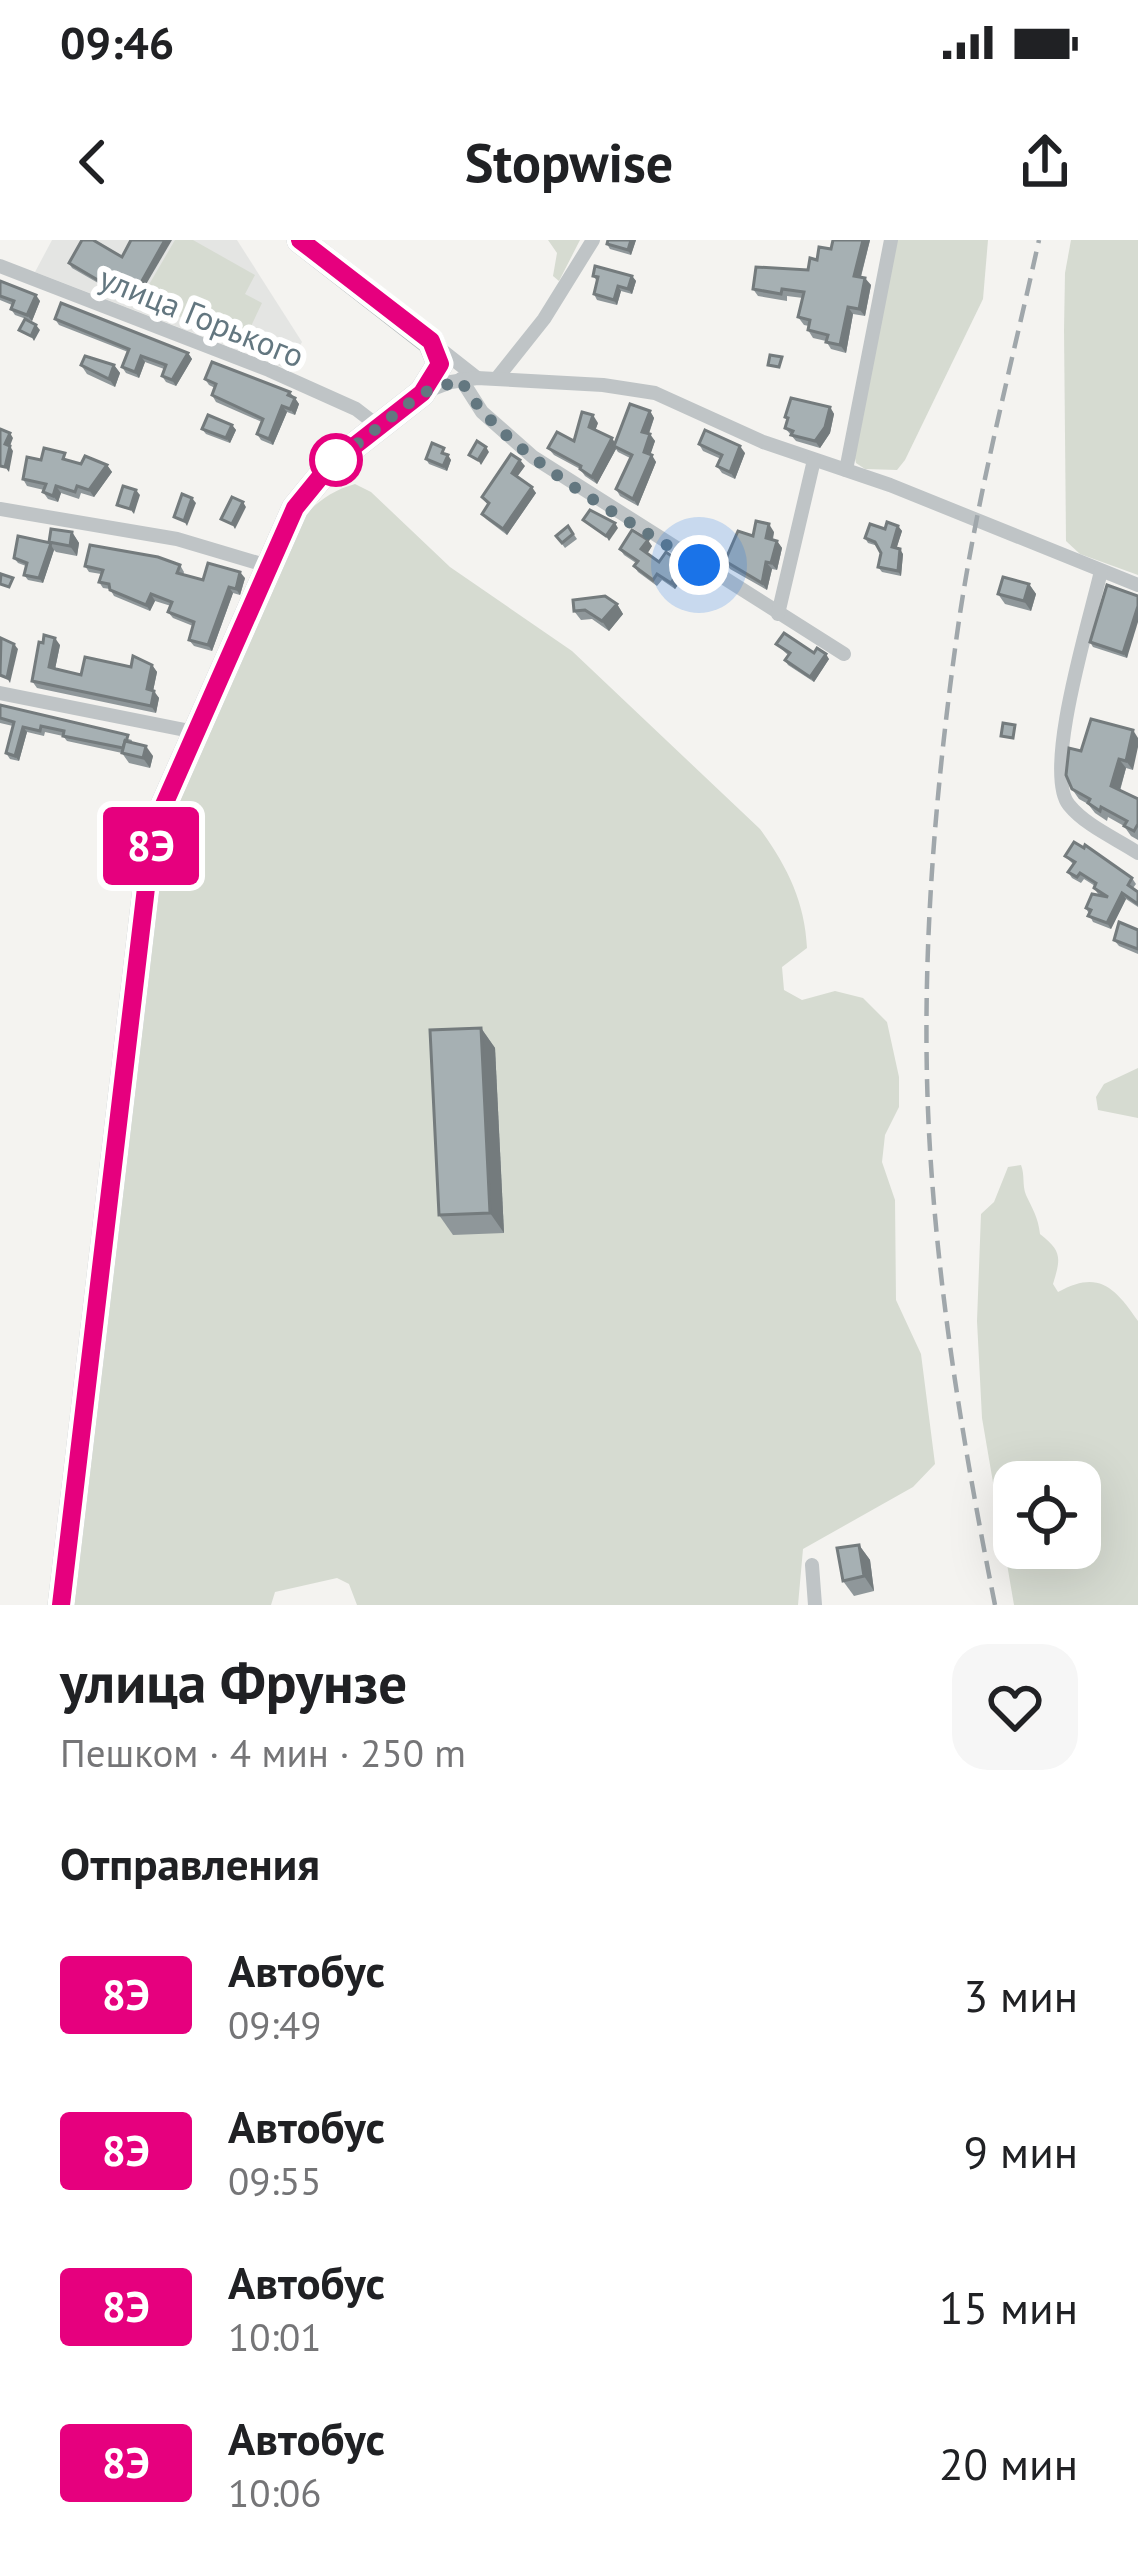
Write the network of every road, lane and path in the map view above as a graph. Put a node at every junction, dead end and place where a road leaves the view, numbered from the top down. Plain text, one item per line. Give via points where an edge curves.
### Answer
1 (300, 240) edge
2 (593, 240) edge
3 (891, 240) edge
4 (0, 266) edge
5 (431, 341) junction
6 (497, 378) junction
7 (469, 379) junction
8 (422, 393) junction
9 (378, 426) junction
10 (814, 460) junction
11 (846, 470) junction
12 (0, 508) edge
13 (268, 566) junction
14 (1101, 571) junction
15 (1138, 585) edge
16 (778, 614) junction
17 (844, 654) dead end
18 (0, 694) edge
19 (195, 732) junction
20 (1138, 853) edge
21 (812, 1565) dead end
22 (62, 1605) edge
23 (815, 1605) edge

1 - 5 street
2 - 6 street
3 - 11 street
4 - 9 street, улица Горького via 269,370
5 - 7 street
5 - 8 street via 440,364
6 - 7 street
6 - 10 street via 655,393
7 - 8 street
7 - 16 street via 473,401 515,444
8 - 9 street
9 - 13 street via 316,479
10 - 11 street
10 - 16 street
11 - 14 street
12 - 13 street via 177,539
13 - 19 street
14 - 15 street
14 - 20 street via 1058,765 1063,795 1081,816
16 - 17 street
18 - 19 street
19 - 22 street via 150,854
21 - 23 street

